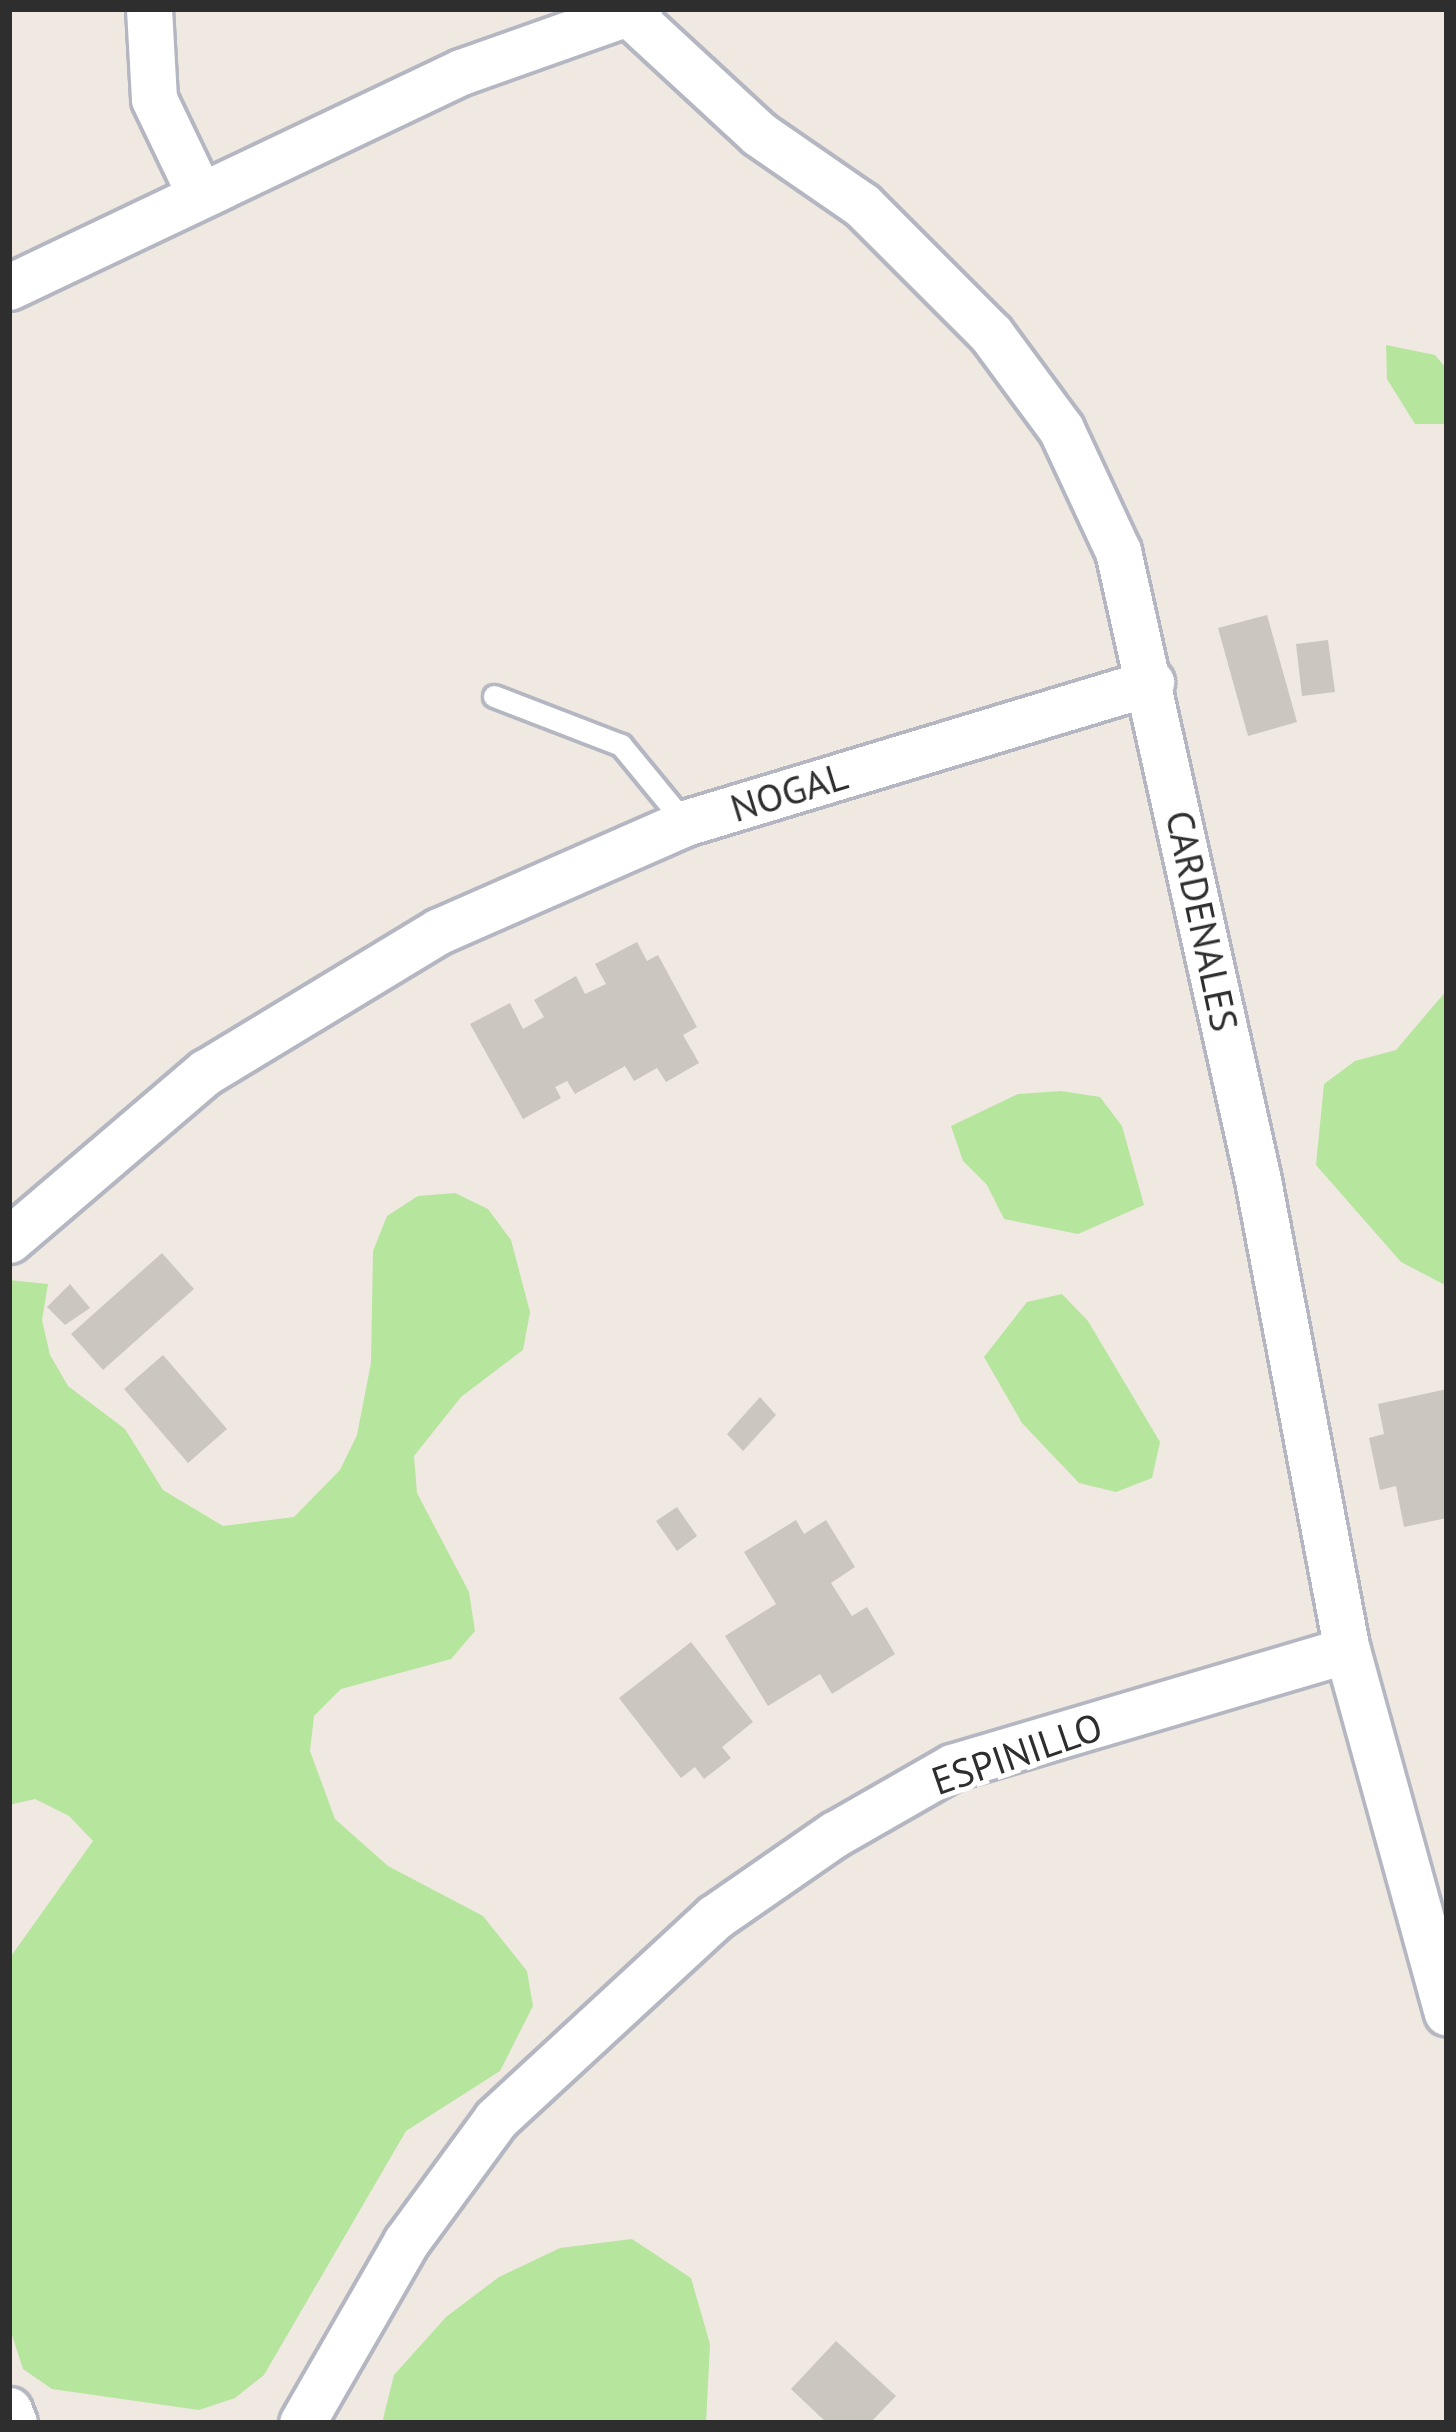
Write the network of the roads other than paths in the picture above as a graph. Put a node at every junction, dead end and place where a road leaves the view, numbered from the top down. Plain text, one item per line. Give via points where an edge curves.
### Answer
1 (149, 9) edge
2 (634, 11) edge
3 (199, 193) junction
4 (9, 287) edge
5 (1151, 682) junction
6 (494, 696) dead end
7 (685, 823) junction
8 (9, 1240) edge
9 (1347, 1650) junction
10 (1447, 2012) edge
11 (9, 2410) edge
12 (14, 2423) edge
13 (302, 2423) edge

1 - 3 street via 154,99
2 - 3 street via 461,72
2 - 5 street, CARDENALES via 759,134 862,205 991,334 1060,429 1118,550
3 - 4 street
5 - 7 street, NOGAL
5 - 9 street, CARDENALES via 1258,1180
6 - 7 lane via 621,745
7 - 8 street, NOGAL via 439,931 206,1072
9 - 10 street, CARDENALES
9 - 13 street, ESPINILLO via 952,1767 715,1917 496,2119 406,2242
11 - 12 street

